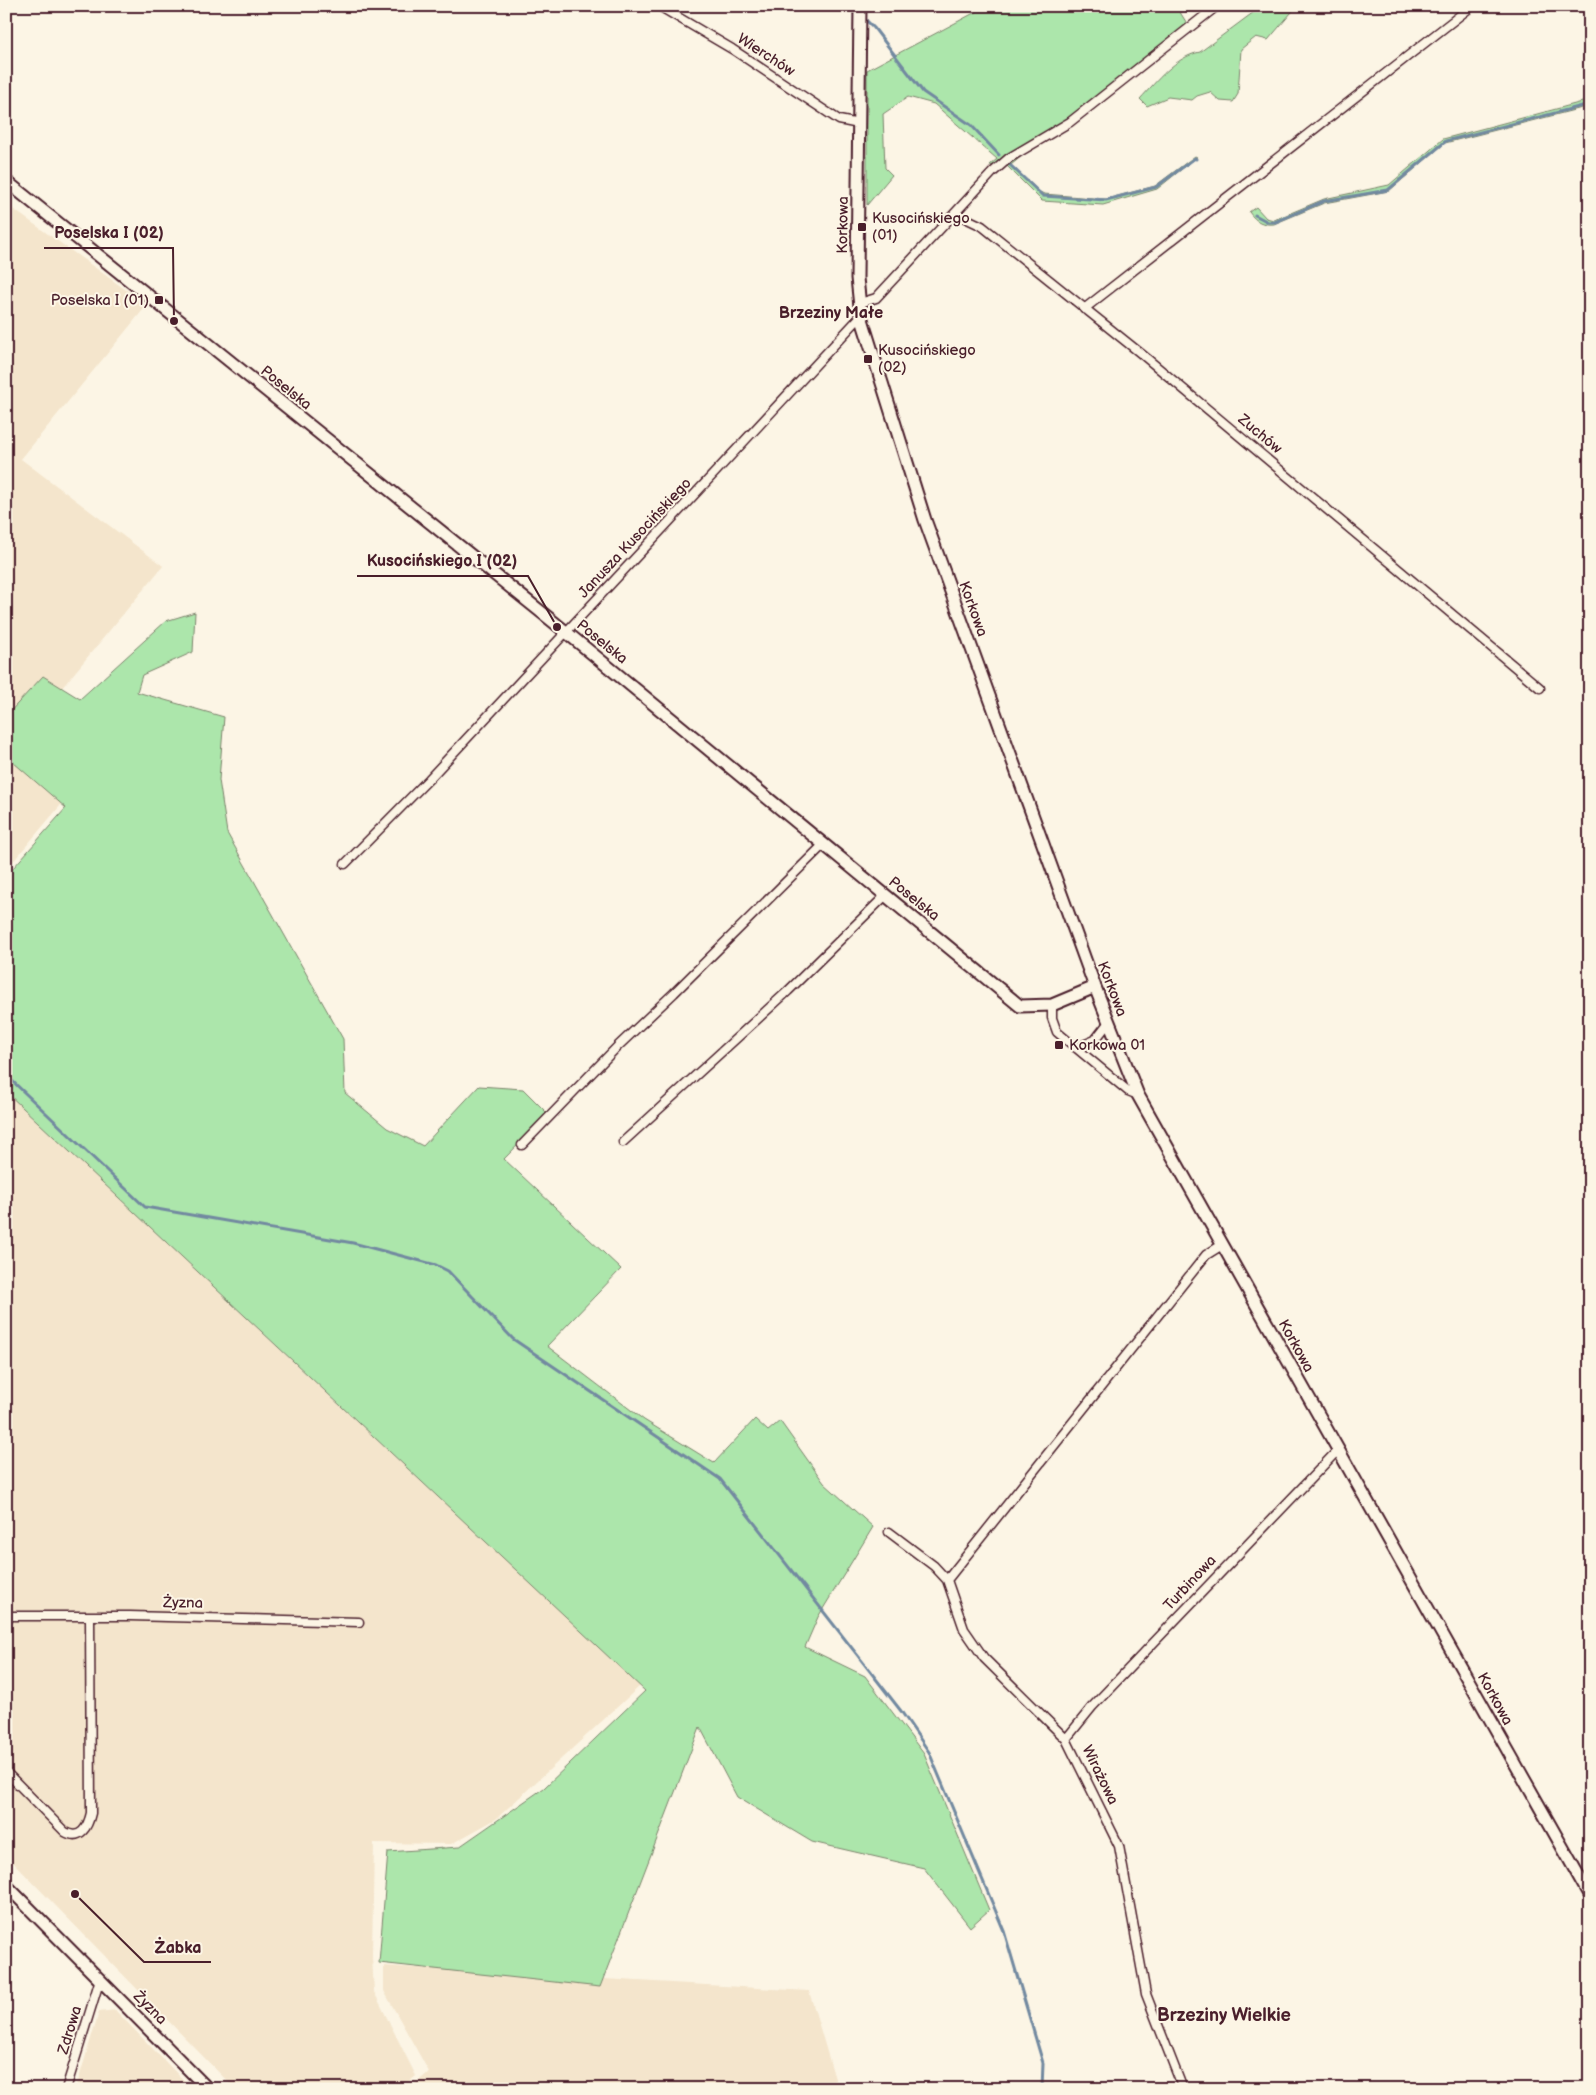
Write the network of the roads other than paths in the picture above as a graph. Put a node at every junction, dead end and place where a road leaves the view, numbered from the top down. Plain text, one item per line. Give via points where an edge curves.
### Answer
1 (659, 6) edge
2 (860, 6) edge
3 (1216, 6) edge
4 (1472, 6) edge
5 (859, 124) junction
6 (6, 181) edge
7 (954, 214) junction
8 (860, 303) junction
9 (1084, 309) junction
10 (861, 316) junction
11 (566, 632) junction
12 (1540, 688) dead end
13 (824, 844) junction
14 (345, 864) dead end
15 (886, 895) junction
16 (1095, 987) junction
17 (1052, 1005) junction
18 (1109, 1022) junction
19 (1076, 1048) junction
20 (1138, 1095) junction
21 (623, 1142) dead end
22 (522, 1145) dead end
23 (1222, 1245) junction
24 (1338, 1450) junction
25 (889, 1532) dead end
26 (947, 1580) junction
27 (6, 1616) edge
28 (90, 1616) junction
29 (359, 1622) dead end
30 (1066, 1739) junction
31 (6, 1772) edge
32 (6, 1885) edge
33 (1590, 1896) edge
34 (100, 1979) junction
35 (66, 2089) edge
36 (208, 2089) edge
37 (1183, 2089) edge

1 - 5 street, Wierchów via 732,48 839,120
2 - 5 street, Korkowa
3 - 7 street via 1070,122 1009,158
4 - 9 street
5 - 8 street, Korkowa via 857,278
6 - 11 street, Poselska
7 - 8 street via 876,298
7 - 9 street, Zuchów via 982,226
8 - 10 street, Korkowa
9 - 12 street, Zuchów
10 - 11 street, Janusza Kusocińskiego
10 - 16 street, Korkowa via 924,520
11 - 13 street, Poselska
11 - 14 street, Janusza Kusocińskiego
13 - 15 street, Poselska
13 - 22 street
15 - 17 street, Poselska via 1020,1006
15 - 21 street via 780,998
16 - 17 street, Poselska
16 - 18 street, Korkowa
17 - 19 street via 1057,1032
18 - 19 street via 1095,1040
18 - 20 street, Korkowa
19 - 20 street via 1128,1091
20 - 23 street, Korkowa
23 - 24 street, Korkowa
23 - 26 street via 1206,1255
24 - 30 street, Turbinowa via 1092,1707
24 - 33 street, Korkowa
25 - 26 street, Wirażowa
26 - 30 street, Wirażowa via 964,1628 984,1658
27 - 28 street, Żyzna
28 - 29 street, Żyzna
28 - 31 street via 91,1812 88,1826 77,1835 65,1832
30 - 37 street, Wirażowa via 1120,1846 1146,1994
32 - 34 street, Żyzna
34 - 35 street, Zdrowa
34 - 36 street, Żyzna

